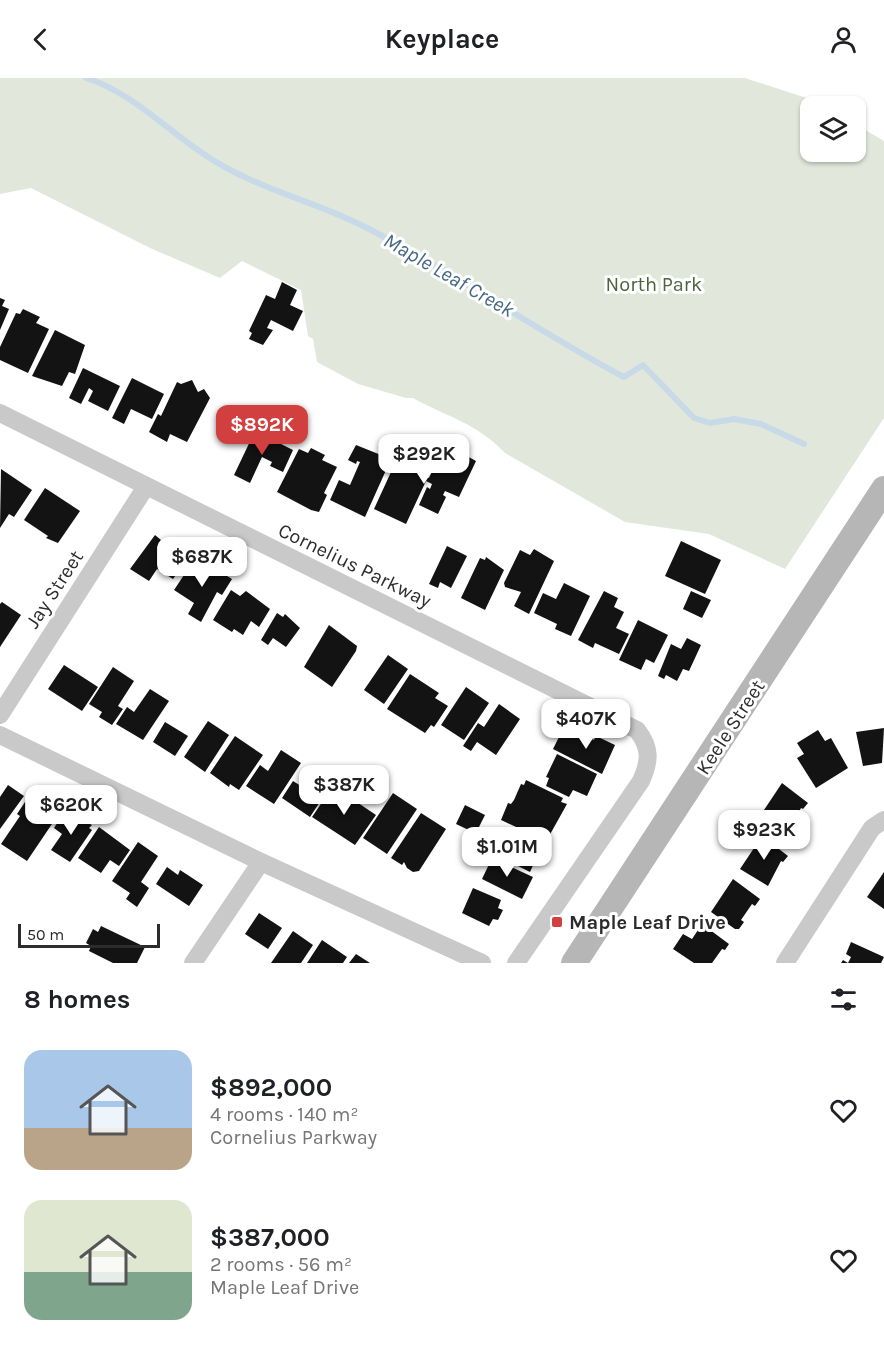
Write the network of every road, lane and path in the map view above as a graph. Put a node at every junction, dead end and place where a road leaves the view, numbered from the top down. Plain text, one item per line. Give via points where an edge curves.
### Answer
1 (0, 413) edge
2 (146, 488) junction
3 (884, 489) edge
4 (0, 715) edge
5 (0, 735) edge
6 (884, 820) edge
7 (261, 862) junction
8 (194, 963) edge
9 (482, 963) edge
10 (516, 963) edge
11 (574, 963) edge
12 (785, 963) edge

1 - 2 street, Cornelius Parkway
2 - 4 street, Jay Street
2 - 10 street, Cornelius Parkway via 637,730 649,750 649,765 641,781
3 - 11 main road, Keele Street
5 - 7 street
6 - 12 street via 872,828
7 - 8 street
7 - 9 street

